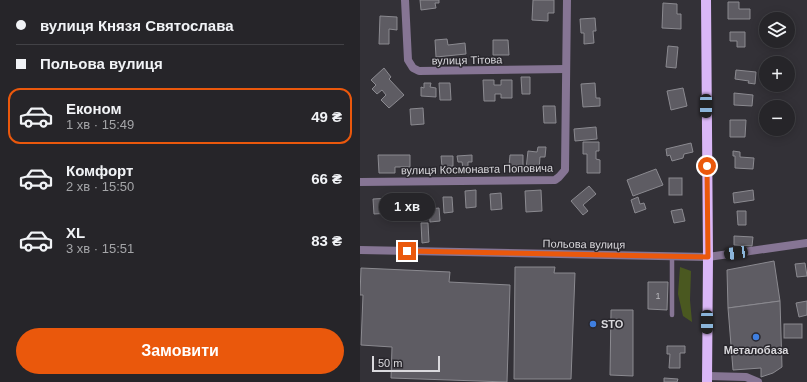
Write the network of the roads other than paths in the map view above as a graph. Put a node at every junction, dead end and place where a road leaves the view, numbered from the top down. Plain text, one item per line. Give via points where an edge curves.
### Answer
1 (405, 0) edge
2 (567, 0) edge
3 (706, 0) edge
4 (566, 69) junction
5 (360, 182) edge
6 (807, 243) edge
7 (360, 250) edge
8 (672, 257) junction
9 (708, 257) junction
10 (672, 315) dead end
11 (707, 379) edge
12 (758, 382) edge

1 - 4 street, вулиця Тітова via 408,60 413,68 419,71
2 - 4 street, вулиця Космонавта Поповича
3 - 9 main road
4 - 5 street, вулиця Космонавта Поповича via 565,170 555,180
6 - 9 street, Польова вулиця
7 - 8 street, Польова вулиця
8 - 9 street, Польова вулиця
8 - 10 lane
9 - 11 main road
11 - 12 street via 746,377

